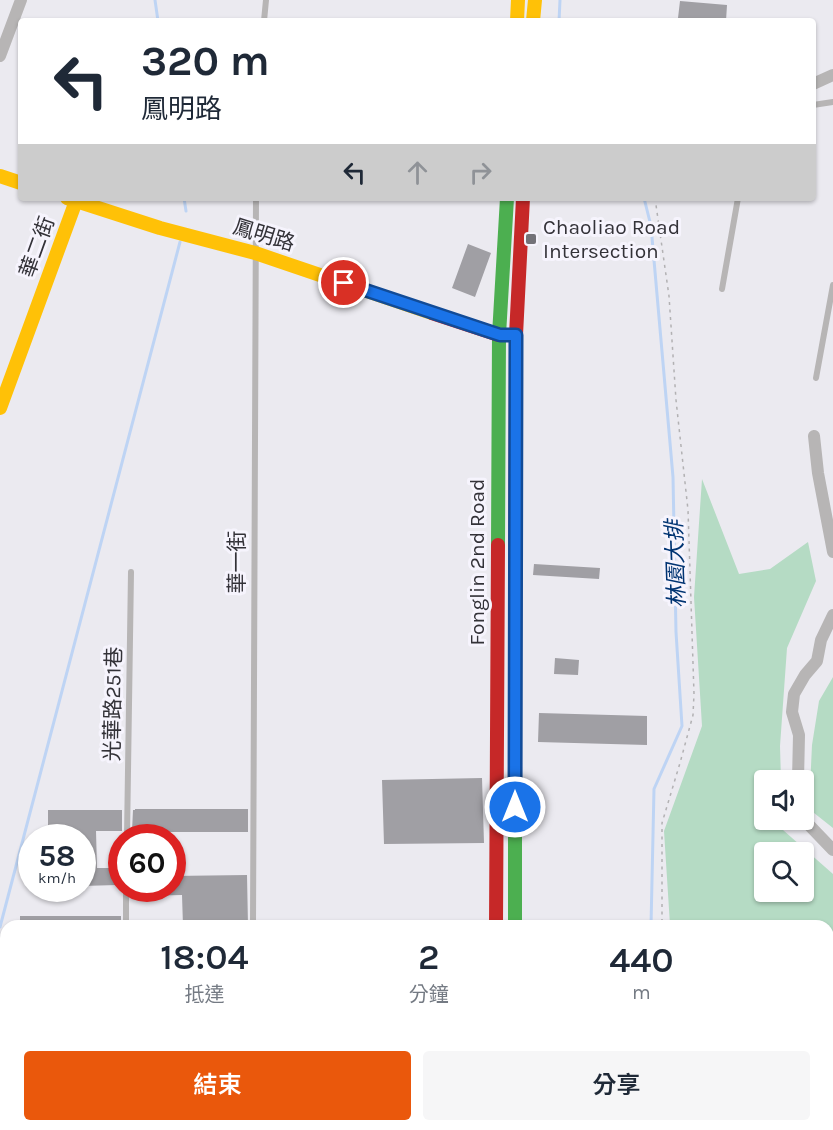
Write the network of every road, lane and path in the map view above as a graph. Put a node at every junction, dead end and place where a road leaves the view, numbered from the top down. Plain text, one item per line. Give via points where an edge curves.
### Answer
1 (21, 0) edge
2 (266, 0) edge
3 (518, 0) edge
4 (535, 0) edge
5 (264, 18) edge
6 (517, 18) edge
7 (533, 18) edge
8 (0, 56) edge
9 (833, 75) edge
10 (816, 83) edge
11 (833, 102) edge
12 (816, 105) edge
13 (0, 176) edge
14 (18, 182) edge
15 (70, 201) edge
16 (77, 201) edge
17 (256, 201) edge
18 (507, 201) edge
19 (523, 201) edge
20 (655, 201) edge
21 (737, 201) edge
22 (255, 253) junction
23 (833, 285) edge
24 (722, 289) dead end
25 (500, 335) junction
26 (516, 335) junction
27 (816, 378) dead end
28 (0, 408) edge
29 (814, 436) dead end
30 (832, 547) edge
31 (131, 572) dead end
32 (833, 615) edge
33 (798, 770) edge
34 (127, 824) edge
35 (814, 830) edge
36 (833, 850) edge
37 (126, 902) edge
38 (126, 920) edge
39 (253, 920) edge
40 (496, 920) edge
41 (515, 920) edge
42 (662, 920) edge

1 - 8 street
2 - 5 lane
3 - 6 main road
4 - 7 main road
9 - 10 street
11 - 12 lane
13 - 14 main road
15 - 28 main road, 華二街
16 - 22 main road, 鳳明路
17 - 22 lane, 華一街
18 - 25 main road, Fonglin 2nd Road
19 - 26 main road, Fonglin 2nd Road
20 - 42 path via 669,296 688,510 694,694 693,715 662,823
21 - 24 lane
22 - 25 main road, 鳳明路
22 - 39 lane, 華一街
23 - 27 lane
25 - 26 main road, 鳳明路
25 - 40 main road, Fonglin 2nd Road
26 - 41 main road, Fonglin 2nd Road
29 - 30 street
31 - 34 lane, 光華路251巷
32 - 33 street via 821,639 817,661 794,694
35 - 36 street
37 - 38 lane

